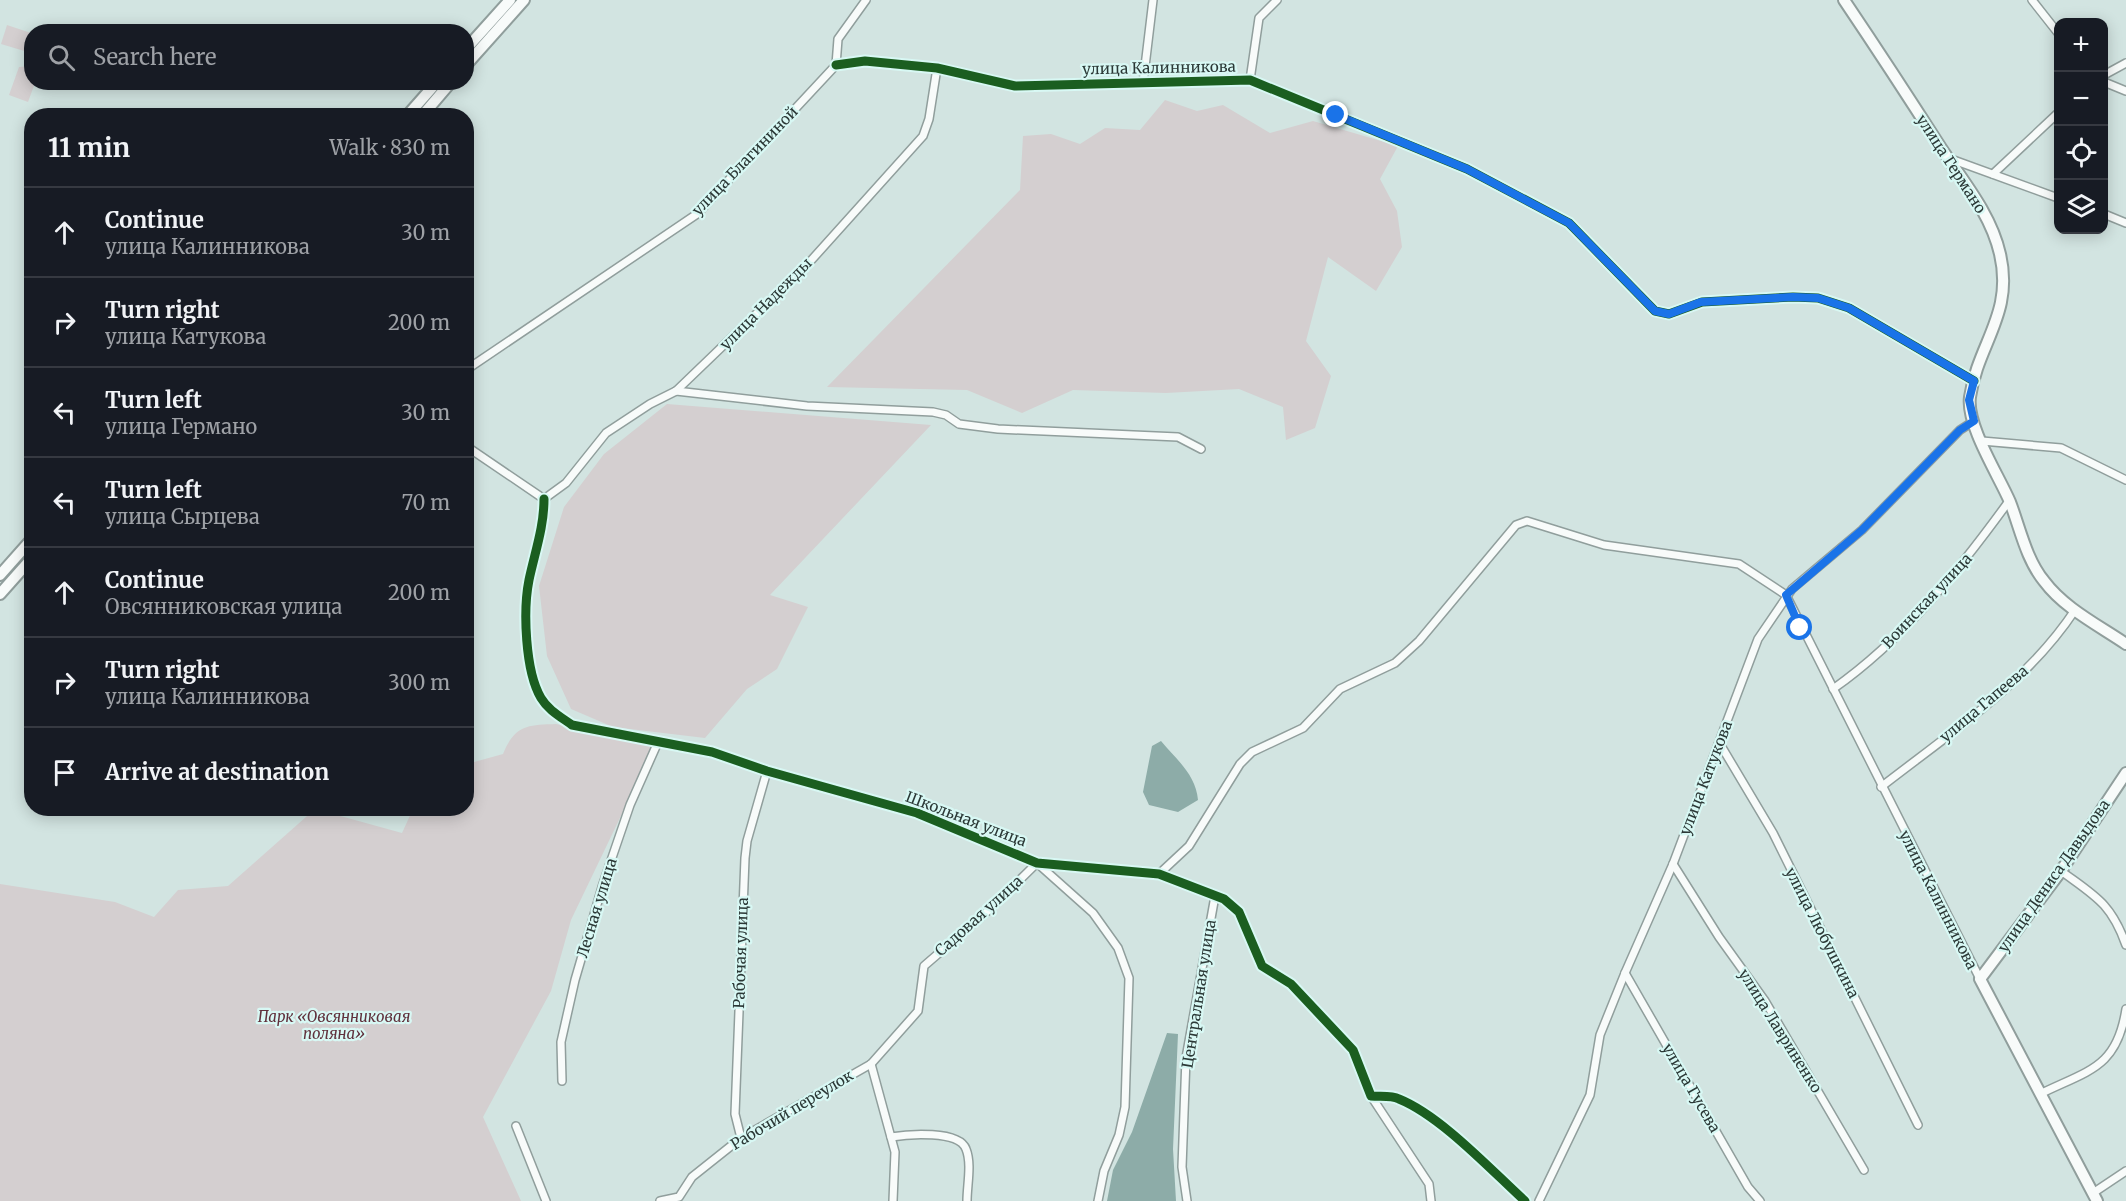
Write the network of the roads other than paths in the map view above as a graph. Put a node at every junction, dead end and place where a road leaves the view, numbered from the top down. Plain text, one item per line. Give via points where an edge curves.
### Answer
1 (510, 0) edge
2 (524, 0) edge
3 (866, 0) edge
4 (1154, 0) edge
5 (1278, 0) edge
6 (1844, 0) edge
7 (2032, 0) edge
8 (2054, 28) edge
9 (474, 40) edge
10 (474, 56) edge
11 (2126, 63) edge
12 (836, 65) junction
13 (937, 68) junction
14 (2108, 72) edge
15 (1250, 80) junction
16 (1143, 83) junction
17 (2108, 84) edge
18 (430, 90) edge
19 (444, 90) edge
20 (2126, 91) edge
21 (414, 108) edge
22 (429, 108) edge
23 (2054, 116) edge
24 (1948, 158) junction
25 (1993, 174) junction
26 (2054, 197) edge
27 (2108, 216) edge
28 (2126, 223) edge
29 (474, 365) edge
30 (1974, 381) junction
31 (676, 391) junction
32 (1974, 421) junction
33 (1982, 441) junction
34 (1201, 449) dead end
35 (474, 451) edge
36 (2126, 480) edge
37 (544, 499) junction
38 (2009, 501) junction
39 (24, 548) edge
40 (24, 566) edge
41 (0, 575) edge
42 (1, 589) edge
43 (1786, 595) junction
44 (2075, 610) junction
45 (2126, 644) edge
46 (1833, 689) junction
47 (658, 742) junction
48 (1720, 744) junction
49 (767, 771) junction
50 (2126, 773) edge
51 (1881, 787) junction
52 (1037, 863) junction
53 (1673, 864) junction
54 (2061, 871) junction
55 (1159, 874) junction
56 (1215, 896) junction
57 (2126, 945) edge
58 (1625, 972) junction
59 (1980, 979) junction
60 (2126, 1009) edge
61 (871, 1064) junction
62 (562, 1081) dead end
63 (2040, 1095) junction
64 (1371, 1096) junction
65 (1918, 1125) dead end
66 (516, 1126) dead end
67 (891, 1137) junction
68 (741, 1138) junction
69 (1864, 1170) dead end
70 (2126, 1171) edge
71 (2095, 1197) edge
72 (679, 1199) edge
73 (546, 1201) edge
74 (660, 1201) edge
75 (893, 1201) edge
76 (967, 1201) edge
77 (1098, 1201) edge
78 (1186, 1201) edge
79 (1431, 1201) edge
80 (1525, 1201) edge
81 (1539, 1201) edge
82 (1760, 1201) edge

1 - 9 main road
2 - 10 main road
3 - 12 street via 838,39
4 - 16 street
5 - 15 street via 1259,18
6 - 24 main road, улица Германо
7 - 8 street
11 - 14 street
12 - 13 street, улица Калинникова via 866,61
12 - 29 street, улица Благининой via 697,214
13 - 16 street, улица Калинникова via 1015,86
13 - 31 street, улица Надежды via 923,136 807,265
15 - 16 street, улица Калинникова
15 - 30 street, улица Калинникова via 1467,169 1569,223 1655,311 1669,314 1701,302 1818,298 1849,308
17 - 20 street
18 - 21 main road
19 - 22 main road
23 - 25 street
24 - 25 street
24 - 30 main road, улица Германо via 1989,225 2005,278 2002,305
25 - 26 street
27 - 28 street
30 - 32 main road, улица Германо via 1969,400
31 - 34 street via 807,406 933,412 959,424 998,429 1178,437
31 - 37 street, улица Надежды via 606,433 566,483
32 - 33 main road, улица Германо
32 - 43 street, улица Катукова via 1960,430 1862,530
33 - 36 street via 2061,448
33 - 38 main road, улица Германо
35 - 37 street
37 - 47 street, Школьная улица via 544,520 528,597 529,652 541,698 572,725
38 - 44 main road, улица Германо via 2043,581
38 - 46 street, Воинская улица via 1961,567 1869,664
39 - 41 main road
40 - 42 main road
43 - 46 street, улица Калинникова
43 - 48 street, улица Катукова via 1758,639
43 - 55 street via 1739,564 1604,545 1527,521 1516,525 1419,642 1395,663 1340,689 1303,728 1252,752 1240,764 1189,846
44 - 45 main road, улица Германо
44 - 51 street, улица Гапеева via 2050,646 1966,722
46 - 51 street, улица Калинникова
47 - 49 street, Школьная улица via 712,752
47 - 62 street, Лесная улица via 630,805 575,981 561,1042
48 - 53 street, улица Катукова
48 - 65 street, улица Любушкина via 1773,833
49 - 52 street, Школьная улица via 917,813
49 - 68 street, Рабочая улица via 745,858 735,1114
50 - 54 main road, улица Дениса Давыдова
51 - 59 street, улица Калинникова
52 - 55 street, Школьная улица
52 - 61 street, Садовая улица via 924,966 918,1011
52 - 77 street via 1093,913 1118,948 1129,978 1125,1107
53 - 58 street, улица Катукова
53 - 69 street, улица Лавриненко via 1765,1001
54 - 57 street via 2104,902
54 - 59 main road, улица Дениса Давыдова
55 - 56 street, Школьная улица
56 - 64 street, Школьная улица via 1239,912 1262,966 1291,984 1353,1050
56 - 78 street, Центральная улица via 1186,1058 1182,1167
58 - 81 street, улица Катукова via 1600,1035 1590,1095
58 - 82 street, улица Гусева via 1748,1187
59 - 63 main road, улица Калинникова
60 - 63 street via 2113,1053 2101,1064
61 - 67 street
61 - 68 street, Рабочий переулок
63 - 71 main road, улица Калинникова
64 - 79 street, Школьная улица via 1429,1184
64 - 80 street via 1396,1097 1412,1105
66 - 73 street
67 - 75 street via 895,1152
67 - 76 street via 935,1136 956,1138 963,1143 968,1164
68 - 72 street, Рабочий переулок via 692,1177
70 - 71 street
72 - 74 street, Рабочий переулок

